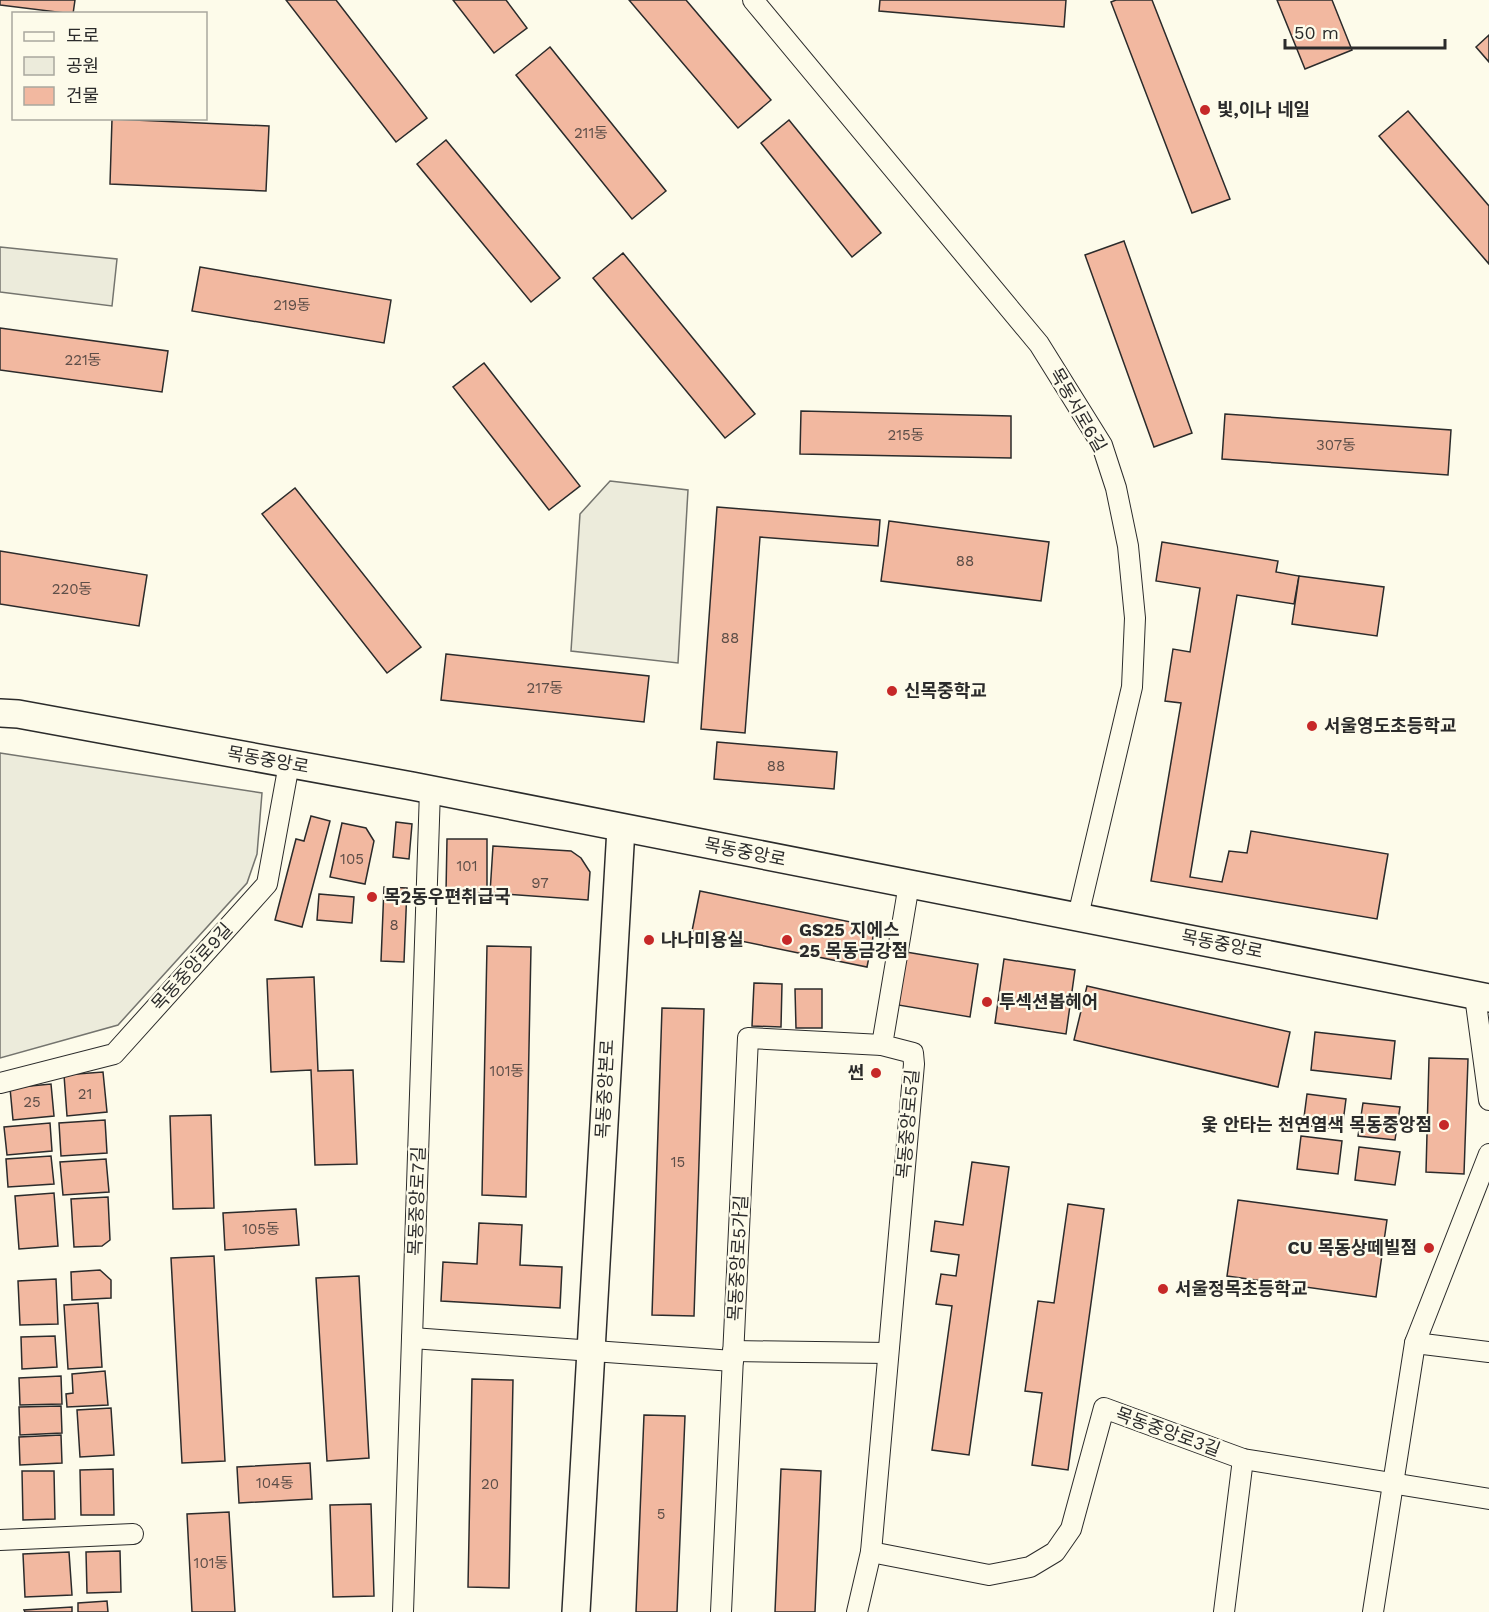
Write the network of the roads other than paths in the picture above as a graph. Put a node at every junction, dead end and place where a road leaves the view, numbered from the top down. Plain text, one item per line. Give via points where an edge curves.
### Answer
1 (753, 0) edge
2 (0, 713) edge
3 (289, 764) junction
4 (430, 790) junction
5 (621, 828) junction
6 (909, 885) junction
7 (1078, 916) junction
8 (1482, 997) edge
9 (882, 1045) junction
10 (0, 1083) edge
11 (1489, 1100) edge
12 (1489, 1154) edge
13 (1484, 1183) edge
14 (412, 1338) junction
15 (1415, 1343) junction
16 (591, 1350) junction
17 (1489, 1352) edge
18 (888, 1353) junction
19 (733, 1356) junction
20 (1243, 1459) junction
21 (1395, 1485) junction
22 (1489, 1499) edge
23 (133, 1534) dead end
24 (0, 1540) edge
25 (871, 1552) junction
26 (403, 1612) edge
27 (576, 1612) edge
28 (721, 1612) edge
29 (857, 1612) edge
30 (1224, 1612) edge
31 (1373, 1612) edge

1 - 7 street, 목동서로6길 via 1039,344 1102,445 1128,546 1135,618 1132,687
2 - 3 main road, 목동중앙로
3 - 4 main road, 목동중앙로
3 - 10 street, 목동중앙로9길 via 267,884 114,1054
4 - 5 main road, 목동중앙로
4 - 14 street, 목동중앙로7길
5 - 6 main road, 목동중앙로
5 - 16 main road, 목동중앙본로
6 - 7 main road, 목동중앙로
6 - 9 street
7 - 8 main road, 목동중앙로
8 - 11 street
9 - 18 street, 목동중앙로5길 via 913,1053 914,1064
9 - 19 street, 목동중앙로5가길 via 748,1038
12 - 13 street
13 - 15 street
14 - 16 street
14 - 26 street, 목동중앙로7길
15 - 17 street
15 - 21 street
16 - 19 street
16 - 27 main road, 목동중앙본로
18 - 19 street
18 - 25 street, 목동중앙로5길
19 - 28 street, 목동중앙로5가길
20 - 21 street, 목동중앙로3길
20 - 25 street, 목동중앙로3길 via 1104,1408 1071,1529 1055,1552 1030,1567 989,1575
20 - 30 street
21 - 22 street, 목동중앙로3길
21 - 31 street
23 - 24 street
25 - 29 street, 목동중앙로5길

